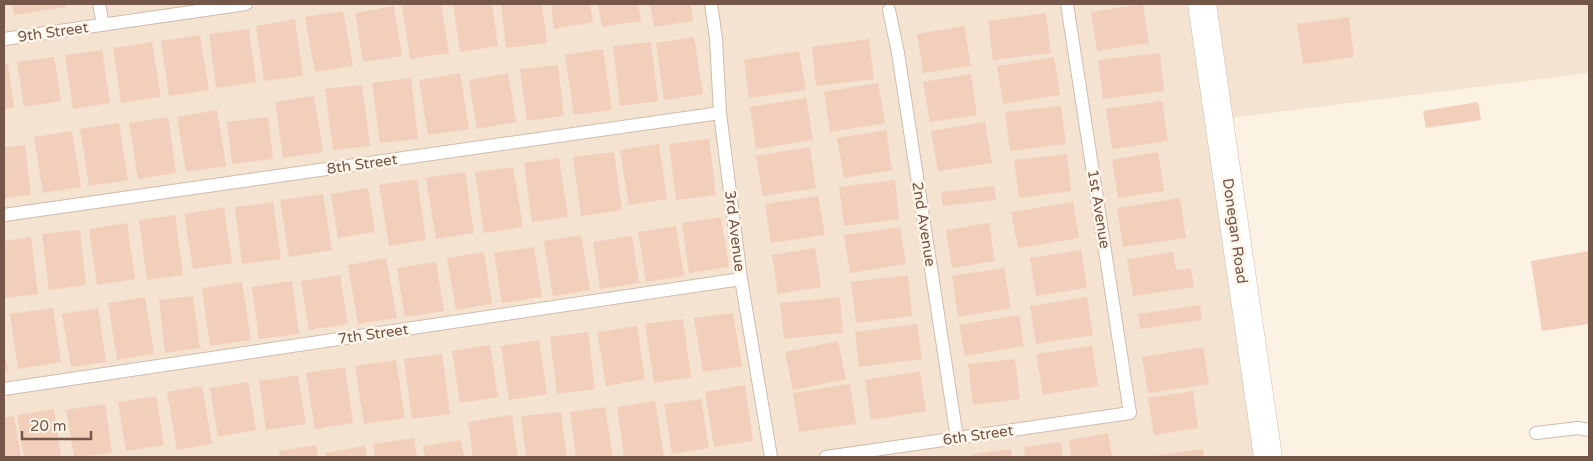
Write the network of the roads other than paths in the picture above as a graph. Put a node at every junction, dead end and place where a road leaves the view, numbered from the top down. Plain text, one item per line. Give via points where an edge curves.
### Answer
1 (99, 4) edge
2 (246, 4) edge
3 (710, 4) edge
4 (1067, 4) edge
5 (1202, 4) edge
6 (889, 10) dead end
7 (103, 25) junction
8 (4, 39) edge
9 (720, 113) junction
10 (4, 215) edge
11 (742, 279) junction
12 (4, 389) edge
13 (1130, 413) joint
14 (1589, 430) edge
15 (1536, 433) dead end
16 (957, 438) junction
17 (771, 457) edge
18 (826, 457) edge
19 (1268, 457) edge

1 - 7 lane, 9th Street
2 - 7 lane, 9th Street
3 - 9 lane, 3rd Avenue via 716,39
4 - 13 lane, 1st Avenue
5 - 19 street, Donegan Road
6 - 16 lane, 2nd Avenue
7 - 8 lane, 9th Street
9 - 10 lane, 8th Street
9 - 11 lane, 3rd Avenue
11 - 12 lane, 7th Street
11 - 17 lane, 3rd Avenue
13 - 16 lane, 6th Street
14 - 15 lane via 1578,428
16 - 18 lane, 6th Street

